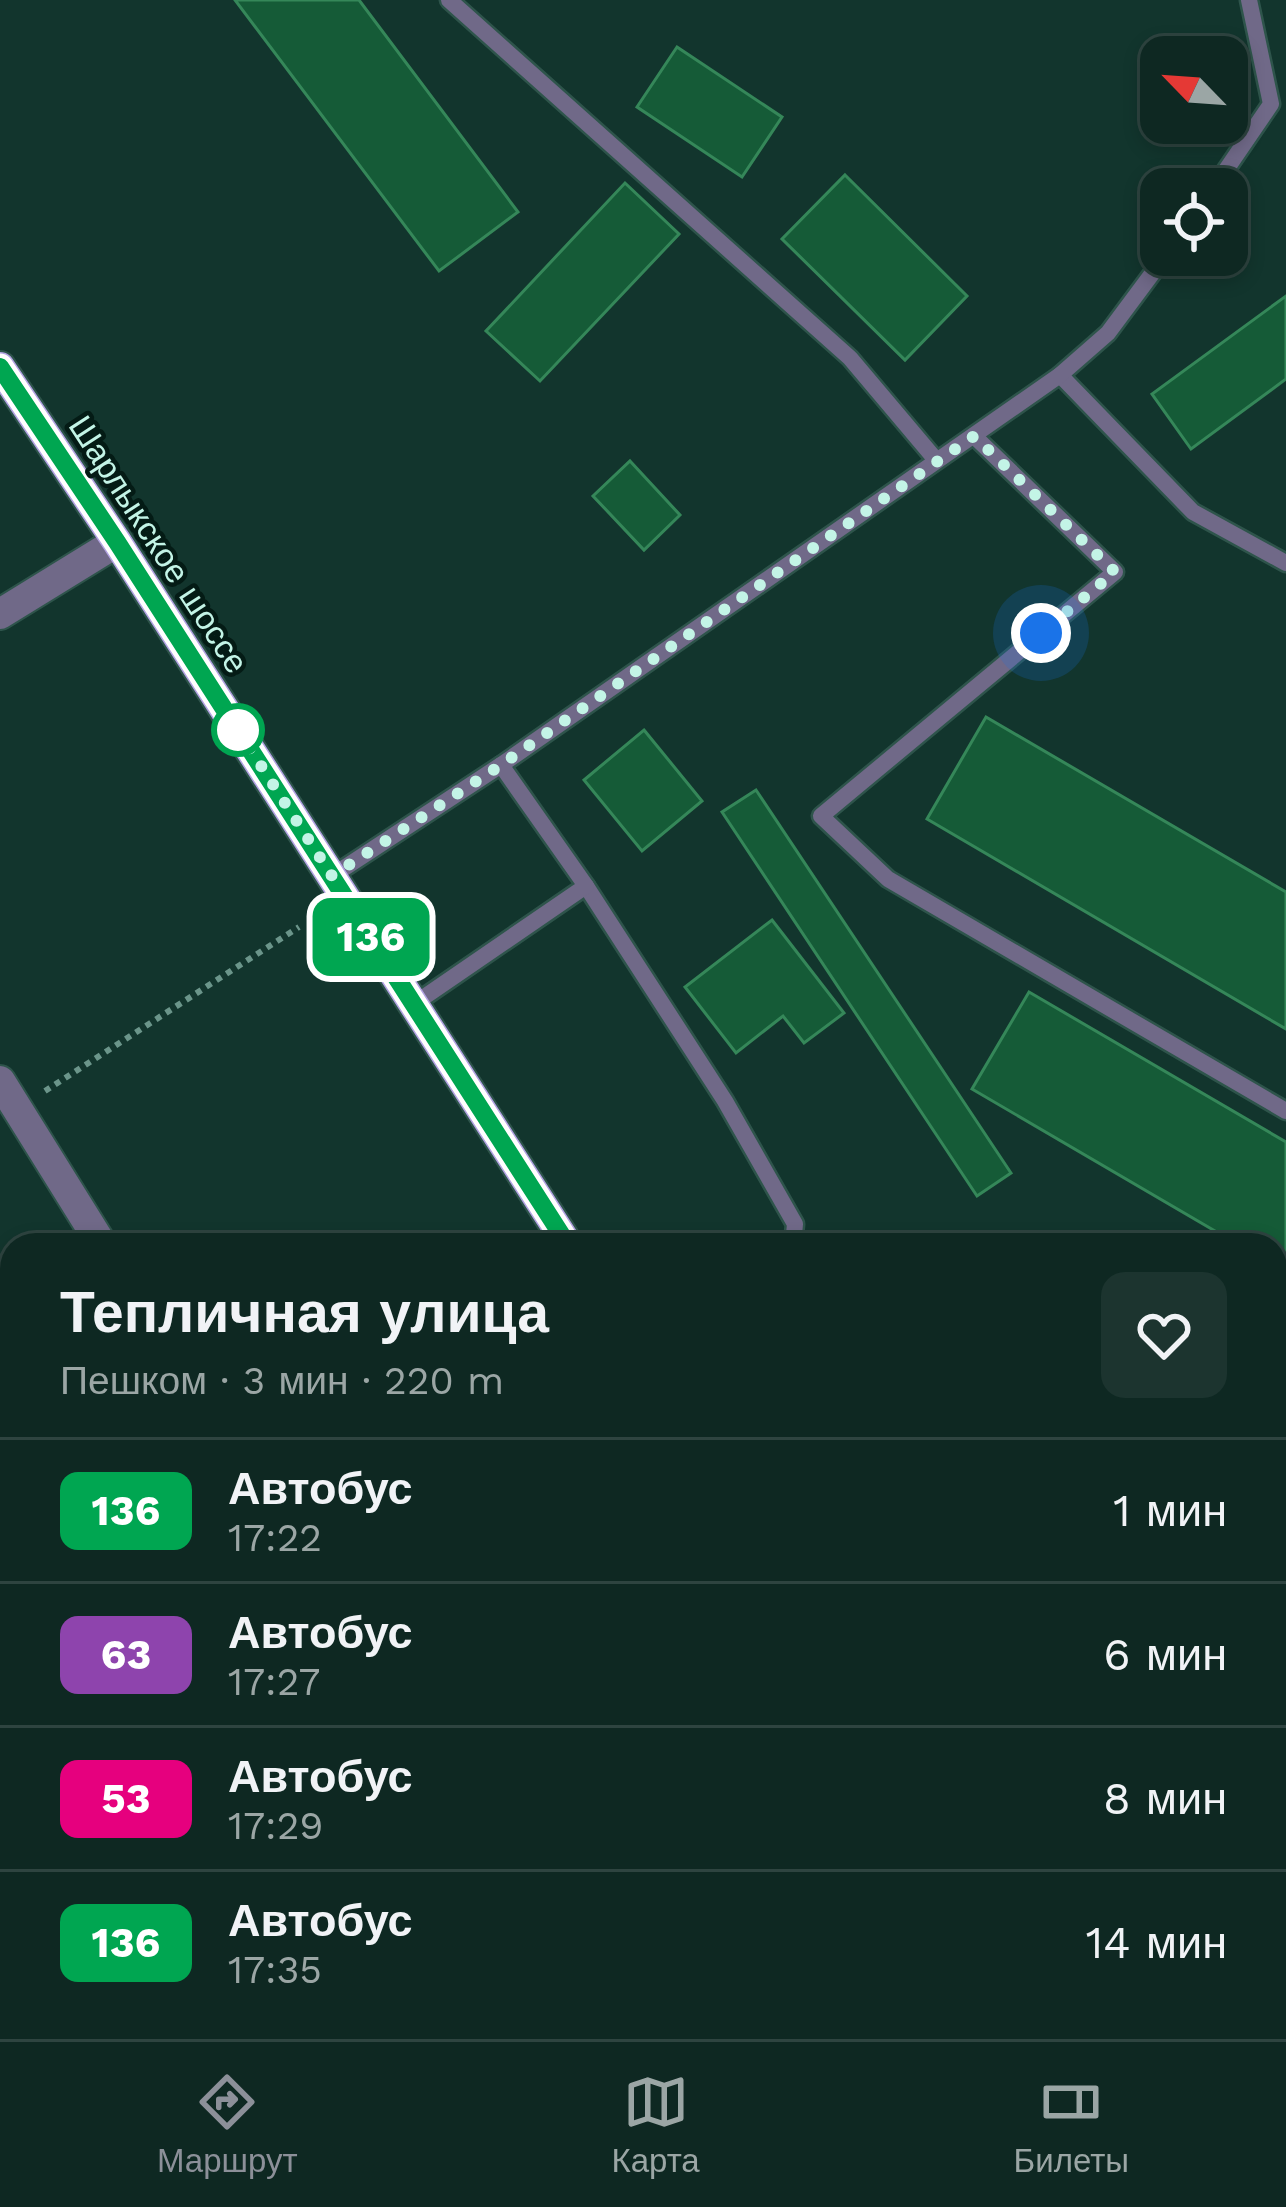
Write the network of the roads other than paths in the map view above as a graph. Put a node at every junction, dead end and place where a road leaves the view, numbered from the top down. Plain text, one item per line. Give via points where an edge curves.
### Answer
1 (448, 0) edge
2 (1249, 0) edge
3 (1278, 106) edge
4 (1229, 168) edge
5 (1150, 276) edge
6 (0, 367) edge
7 (1060, 375) junction
8 (974, 436) junction
9 (936, 460) junction
10 (117, 542) junction
11 (1286, 563) edge
12 (0, 614) edge
13 (501, 765) junction
14 (332, 876) junction
15 (586, 886) junction
16 (414, 1004) junction
17 (0, 1081) edge
18 (1286, 1111) edge
19 (94, 1233) edge
20 (560, 1233) edge
21 (795, 1233) edge

1 - 9 lane via 850,358
2 - 3 lane
3 - 4 lane
5 - 7 lane via 1108,333
6 - 10 main road, Шарлыкское шоссе
7 - 8 lane
7 - 11 lane via 1193,512
8 - 9 lane
8 - 18 lane via 1115,572 821,817 888,879
9 - 13 lane
10 - 12 street
10 - 14 main road, Шарлыкское шоссе
13 - 14 lane
13 - 15 lane
14 - 16 main road, Шарлыкское шоссе
15 - 16 lane
15 - 21 lane via 725,1101
16 - 20 main road, Шарлыкское шоссе
17 - 19 street

